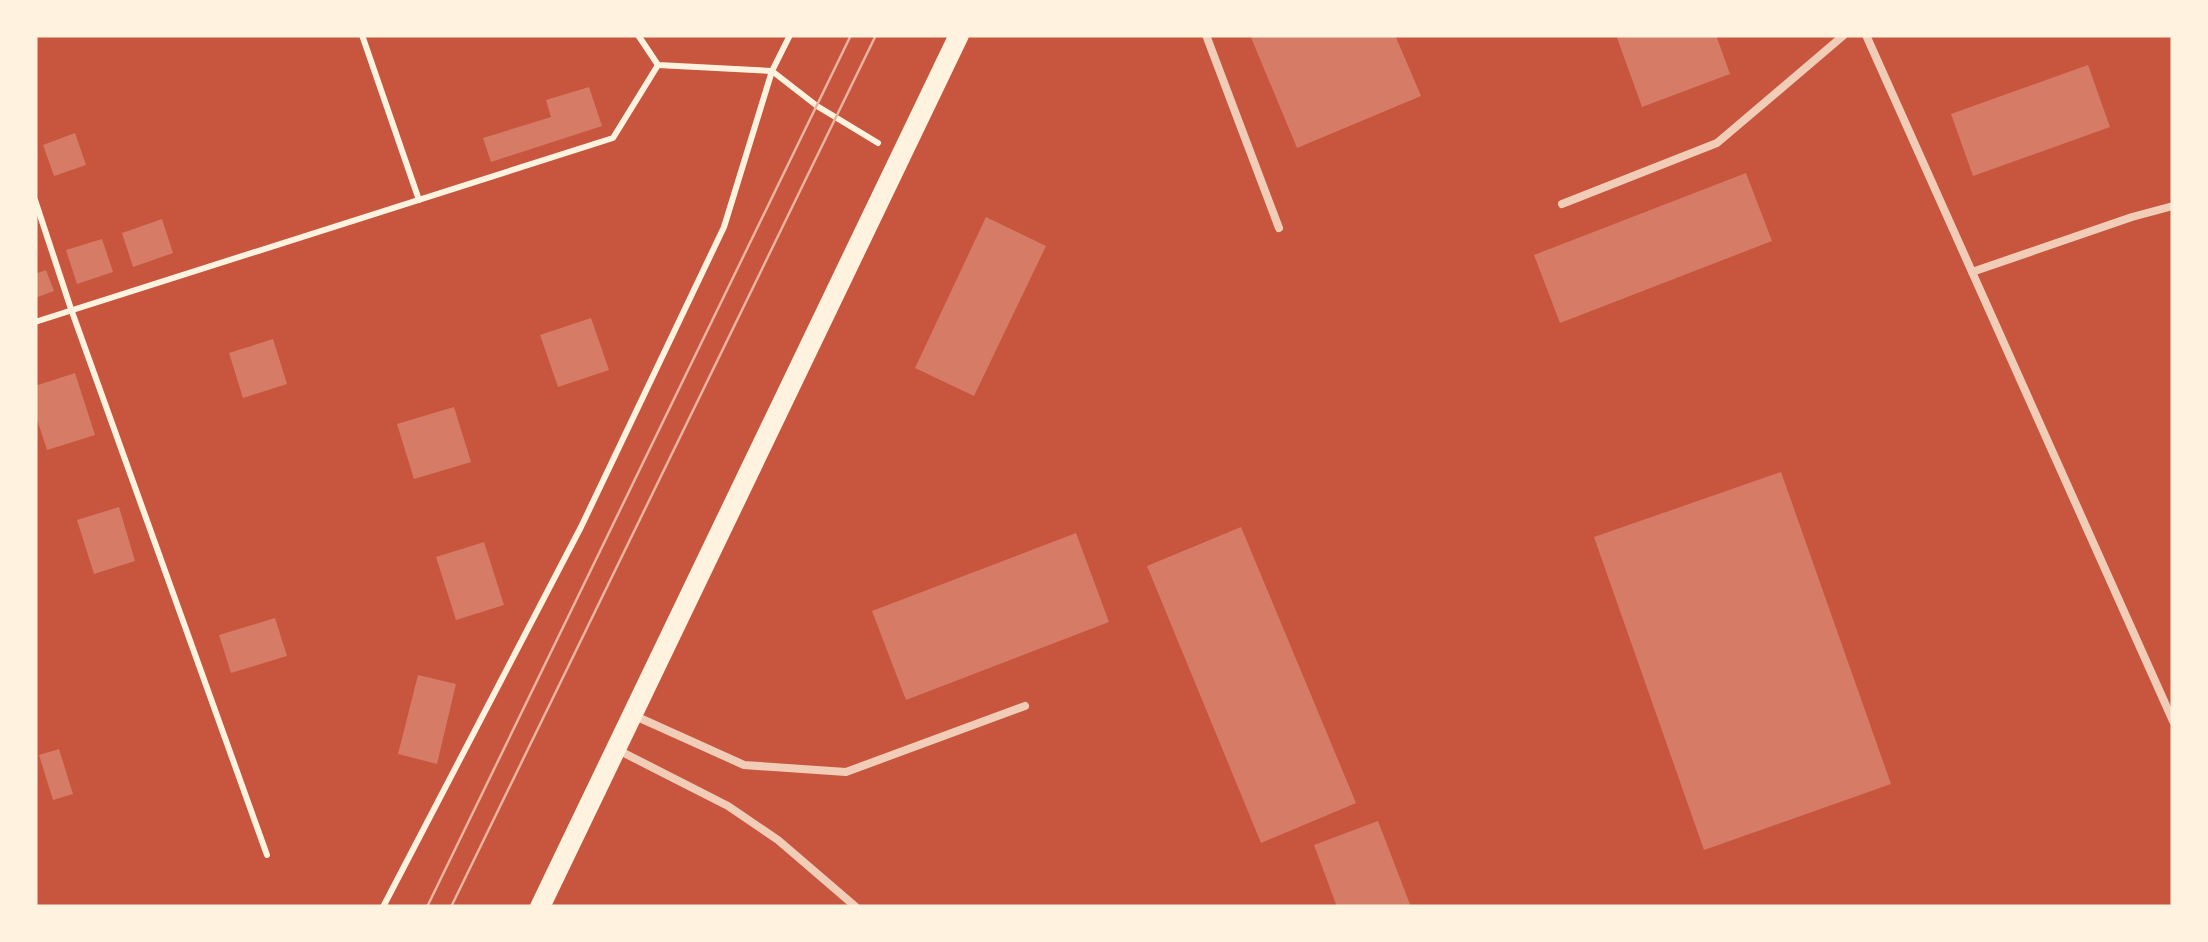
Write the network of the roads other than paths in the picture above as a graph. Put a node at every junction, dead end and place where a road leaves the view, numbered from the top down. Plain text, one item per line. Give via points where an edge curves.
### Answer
1 (959, 35) edge
2 (1206, 35) edge
3 (1844, 35) edge
4 (1866, 35) edge
5 (1562, 204) dead end
6 (2173, 206) edge
7 (1279, 228) dead end
8 (1972, 272) junction
9 (1025, 706) dead end
10 (631, 714) junction
11 (2173, 721) edge
12 (614, 748) junction
13 (540, 907) edge
14 (856, 907) edge

1 - 10 main road
2 - 7 lane
3 - 5 lane via 1717,144
4 - 8 lane
6 - 8 lane
8 - 11 lane
9 - 10 lane via 846,772 744,765
10 - 12 main road
12 - 13 main road
12 - 14 lane via 728,806

